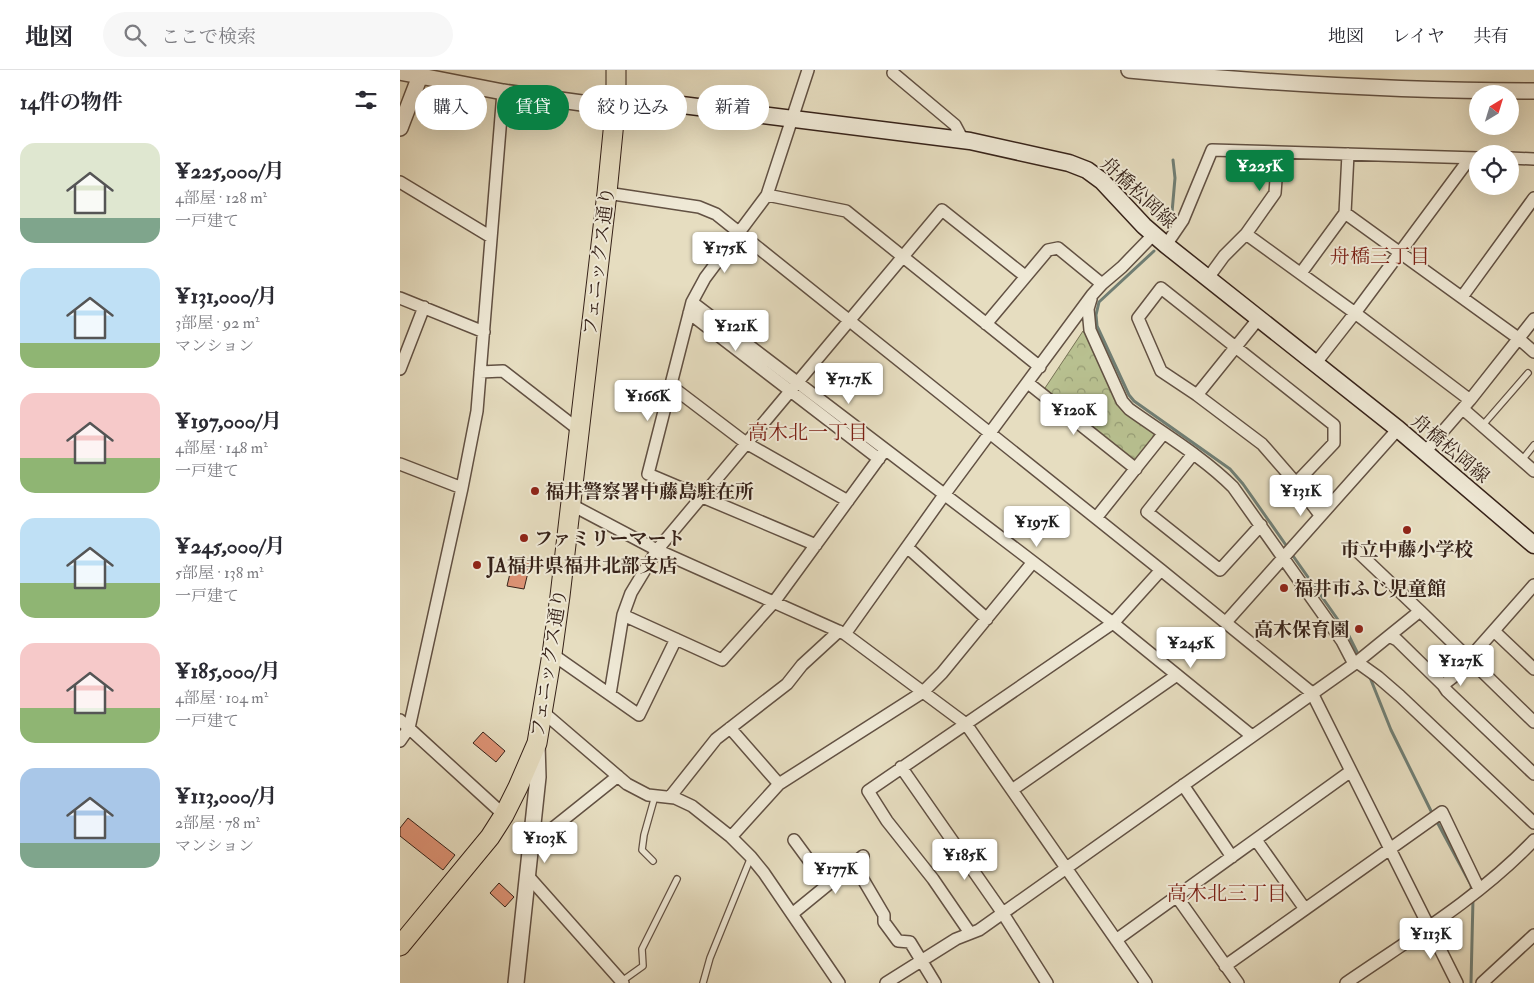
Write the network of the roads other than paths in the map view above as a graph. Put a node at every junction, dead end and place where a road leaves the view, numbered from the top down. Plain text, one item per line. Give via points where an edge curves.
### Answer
1 (616, 70) edge
2 (808, 70) edge
3 (1129, 70) edge
4 (400, 72) edge
5 (893, 73) dead end
6 (420, 76) junction
7 (616, 85) edge
8 (497, 91) edge
9 (1534, 91) edge
10 (687, 106) edge
11 (791, 119) junction
12 (400, 128) edge
13 (500, 130) edge
14 (613, 130) edge
15 (963, 140) junction
16 (1278, 152) junction
17 (1348, 154) junction
18 (1469, 158) edge
19 (1519, 158) edge
20 (1534, 159) edge
21 (1469, 164) edge
22 (400, 182) edge
23 (607, 193) junction
24 (767, 195) junction
25 (1534, 198) edge
26 (1346, 213) junction
27 (738, 233) junction
28 (1154, 234) junction
29 (1246, 234) junction
30 (491, 237) junction
31 (1166, 245) junction
32 (1400, 253) junction
33 (903, 256) junction
34 (1301, 273) junction
35 (1025, 276) junction
36 (1208, 278) junction
37 (1102, 284) junction
38 (1092, 295) junction
39 (1462, 297) junction
40 (400, 298) edge
41 (690, 307) junction
42 (424, 308) junction
43 (1355, 313) junction
44 (1259, 318) junction
45 (1534, 319) edge
46 (848, 322) junction
47 (986, 324) junction
48 (484, 332) junction
49 (1518, 338) junction
50 (1235, 347) junction
51 (1534, 352) edge
52 (1315, 364) junction
53 (1040, 367) junction
54 (400, 369) edge
55 (480, 372) junction
56 (1528, 373) dead end
57 (1028, 383) junction
58 (670, 386) junction
59 (793, 386) junction
60 (1197, 395) junction
61 (1466, 404) junction
62 (1482, 426) junction
63 (1398, 429) junction
64 (579, 430) junction
65 (1164, 433) junction
66 (991, 434) junction
67 (746, 443) junction
68 (1534, 445) edge
69 (1425, 452) junction
70 (882, 454) junction
71 (1193, 454) junction
72 (1522, 460) junction
73 (400, 464) edge
74 (1136, 469) junction
75 (1534, 470) edge
76 (1296, 484) junction
77 (462, 488) junction
78 (944, 495) junction
79 (702, 497) junction
80 (848, 501) junction
81 (570, 504) junction
82 (1320, 515) junction
83 (1096, 518) junction
84 (1261, 525) junction
85 (816, 545) junction
86 (1534, 545) edge
87 (907, 547) junction
88 (657, 550) junction
89 (1357, 551) dead end
90 (1283, 557) junction
91 (1033, 562) junction
92 (1161, 570) junction
93 (1534, 585) edge
94 (774, 602) junction
95 (1420, 611) junction
96 (623, 615) junction
97 (987, 618) junction
98 (1226, 622) junction
99 (1113, 623) junction
100 (1494, 631) junction
101 (842, 632) junction
102 (1389, 636) junction
103 (676, 639) junction
104 (552, 654) junction
105 (1469, 658) junction
106 (1356, 663) junction
107 (1534, 669) edge
108 (1177, 675) junction
109 (1443, 685) junction
110 (923, 692) junction
111 (1312, 693) junction
112 (610, 694) junction
113 (543, 712) junction
114 (400, 720) edge
115 (1534, 722) edge
116 (966, 724) junction
117 (409, 728) junction
118 (730, 728) junction
119 (1252, 736) junction
120 (400, 741) edge
121 (537, 743) junction
122 (901, 767) junction
123 (1351, 771) junction
124 (1534, 774) edge
125 (618, 776) junction
126 (779, 784) junction
127 (1183, 785) junction
128 (1012, 790) junction
129 (655, 796) junction
130 (670, 797) junction
131 (504, 815) junction
132 (1534, 823) edge
133 (533, 829) junction
134 (731, 837) junction
135 (794, 840) dead end
136 (1256, 840) junction
137 (1534, 840) edge
138 (1390, 848) junction
139 (751, 857) junction
140 (1232, 857) junction
141 (653, 861) dead end
142 (1066, 868) junction
143 (528, 876) junction
144 (677, 879) dead end
145 (827, 885) junction
146 (1479, 889) junction
147 (1177, 897) junction
148 (1305, 909) junction
149 (1002, 912) junction
150 (792, 914) junction
151 (1428, 926) junction
152 (970, 933) junction
153 (1534, 935) edge
154 (1116, 940) junction
155 (400, 946) edge
156 (922, 962) junction
157 (1225, 966) junction
158 (623, 982) edge
159 (516, 983) edge
160 (703, 983) edge
161 (839, 983) edge
162 (886, 983) edge
163 (935, 983) edge
164 (1047, 983) edge
165 (1146, 983) edge
166 (1238, 983) edge
167 (1346, 983) edge
168 (1457, 983) edge
169 (1482, 983) edge

1 - 7 main road, フェニックス通り
2 - 11 street
3 - 9 street via 1360,87
4 - 6 street
5 - 15 street via 955,126
6 - 8 street
6 - 12 street
10 - 11 main road, 舟橋松岡線
11 - 15 main road, 舟橋松岡線
11 - 24 street
13 - 30 street
14 - 23 main road, フェニックス通り
15 - 28 main road, 舟橋松岡線 via 1069,163 1087,170
16 - 17 street
16 - 29 street via 1275,194
16 - 31 street via 1212,150 1183,220
17 - 18 street
17 - 26 street
19 - 20 street
21 - 32 street
22 - 30 street
23 - 27 street via 699,207 716,214
23 - 64 main road, フェニックス通り
24 - 27 street
24 - 33 street via 846,210
25 - 39 street
26 - 32 street
26 - 34 street
27 - 41 street via 705,278
27 - 46 street
28 - 31 main road, 舟橋松岡線
28 - 37 street
29 - 34 street
29 - 36 street
30 - 48 street
31 - 36 main road, 舟橋松岡線
32 - 39 street
32 - 43 street
33 - 35 street via 942,210
33 - 46 street
33 - 47 street
34 - 43 street
35 - 37 street via 1048,250 1058,248
35 - 47 street
36 - 44 main road, 舟橋松岡線
37 - 38 street
38 - 53 street
38 - 65 street via 1088,309 1090,330 1122,400 1129,409
39 - 49 street
40 - 42 street
41 - 58 street
41 - 59 street
42 - 48 street
42 - 54 street
43 - 52 street
43 - 61 street
44 - 50 street
44 - 52 main road, 舟橋松岡線
45 - 49 street
46 - 59 street
46 - 66 street
47 - 53 street
48 - 55 street
49 - 51 street
49 - 61 street
50 - 60 street
50 - 60 street via 1161,288 1138,318 1161,371
50 - 76 street via 1334,425 1334,443
52 - 63 main road, 舟橋松岡線
53 - 57 street
55 - 64 street via 504,371
55 - 77 street via 477,411
56 - 62 lane
57 - 66 street
57 - 74 street
58 - 67 street
58 - 79 street via 648,474
59 - 67 street
59 - 70 street
60 - 76 street via 1262,444
61 - 62 street
61 - 69 street
62 - 72 street
63 - 69 main road, 舟橋松岡線
63 - 82 street
64 - 81 main road, フェニックス通り
65 - 71 street
65 - 74 street
66 - 78 street
66 - 83 street
67 - 79 street
67 - 80 street
68 - 72 lane
69 - 86 main road, 舟橋松岡線
70 - 78 street
70 - 80 street
71 - 84 street via 1234,487
71 - 84 street via 1147,512 1220,570
72 - 75 street
73 - 77 street
74 - 83 street
76 - 82 street
77 - 117 street
78 - 87 street
78 - 91 street
79 - 85 street
79 - 88 street
80 - 85 street
81 - 88 street
81 - 104 main road, フェニックス通り
82 - 90 street
83 - 92 street
84 - 90 street
85 - 94 street
87 - 97 street
87 - 101 street
88 - 94 street
88 - 96 street via 631,593
89 - 95 street
90 - 98 street
90 - 106 street
91 - 97 street
91 - 99 street
92 - 98 street
92 - 99 street
93 - 100 street
94 - 101 street
94 - 103 street via 722,660
95 - 102 street
95 - 105 street
96 - 103 street
96 - 112 street
97 - 110 street
98 - 111 street
99 - 108 street
99 - 116 street
100 - 105 street
100 - 107 street
101 - 110 street
101 - 118 street via 802,665 787,684
102 - 106 street
102 - 109 street
103 - 112 street via 639,715
104 - 112 street
104 - 113 main road, フェニックス通り
105 - 109 street
105 - 115 street
106 - 111 street
106 - 132 street via 1400,696
108 - 119 street
108 - 128 street
109 - 124 street
110 - 116 street
110 - 126 street
111 - 119 street
111 - 123 street
113 - 121 main road, フェニックス通り
113 - 125 street
114 - 117 street
116 - 122 street
116 - 128 street
117 - 120 street
117 - 131 street
118 - 126 street
118 - 130 street via 716,738
119 - 127 street
121 - 131 main road, フェニックス通り
121 - 133 street via 538,777
122 - 149 street
122 - 152 street via 868,791
123 - 136 street
123 - 138 street
125 - 129 street via 627,784
125 - 133 street via 553,828
126 - 134 street
127 - 140 street
127 - 142 street
128 - 142 street
129 - 130 street
129 - 141 lane via 642,850
130 - 134 street via 692,806
131 - 155 main road, フェニックス通り via 486,842
133 - 143 street
134 - 139 street
135 - 145 street
136 - 140 street
136 - 148 street
137 - 146 street
138 - 146 street via 1442,812
138 - 148 street
138 - 151 street
139 - 150 street
139 - 160 lane
140 - 147 street
142 - 149 street
142 - 154 street
143 - 158 street
143 - 159 street
144 - 158 lane via 642,949 643,966
145 - 150 street
145 - 156 street via 858,860 884,915 884,922 898,941 910,942
146 - 151 street
147 - 154 street
147 - 157 street
148 - 157 street
149 - 152 street
149 - 164 street
150 - 161 street
151 - 167 street
151 - 168 street
152 - 156 street
153 - 169 street
154 - 165 street
156 - 162 street
156 - 163 street
157 - 166 street

